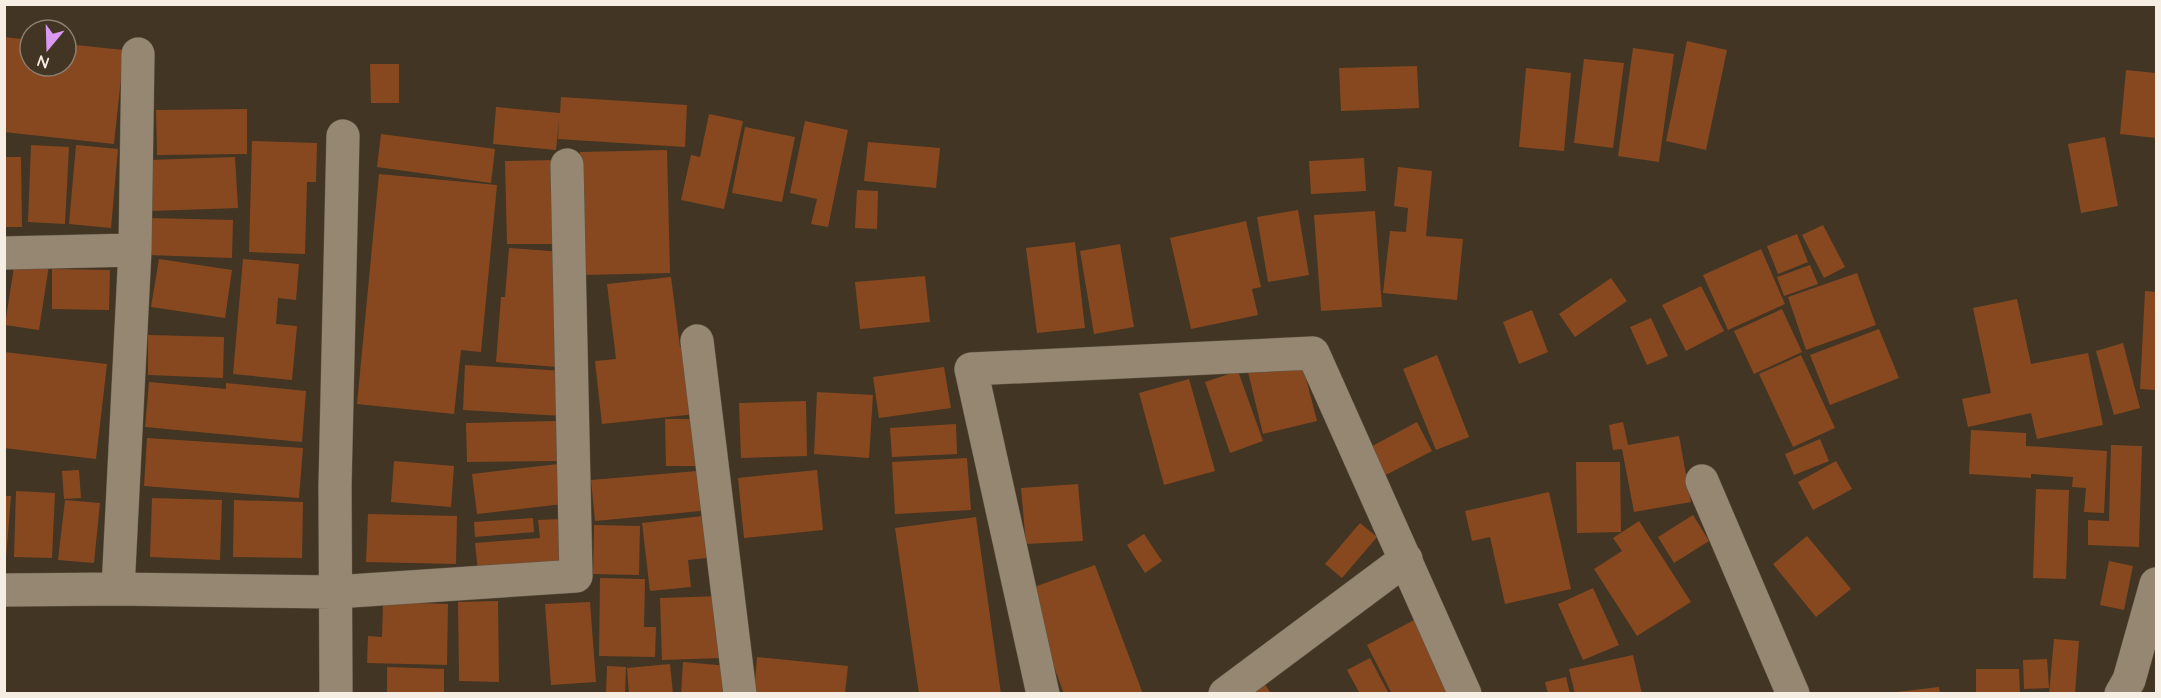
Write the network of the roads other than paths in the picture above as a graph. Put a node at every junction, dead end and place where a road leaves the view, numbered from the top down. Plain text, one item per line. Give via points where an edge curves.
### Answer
1 (138, 54) dead end
2 (342, 136) dead end
3 (567, 165) dead end
4 (135, 250) junction
5 (4, 253) edge
6 (697, 341) dead end
7 (1702, 481) dead end
8 (1406, 559) junction
9 (2157, 584) edge
10 (118, 589) junction
11 (4, 590) edge
12 (335, 592) junction
13 (336, 693) edge
14 (740, 693) edge
15 (1043, 693) edge
16 (1225, 693) edge
17 (1465, 693) edge
18 (1793, 693) edge
19 (2121, 693) edge

1 - 4 street
2 - 12 street
3 - 12 street via 576,576
4 - 5 street
4 - 10 street
6 - 14 street
7 - 18 street
8 - 15 street via 1313,353 971,369
8 - 16 street
8 - 17 street
9 - 19 street via 2129,680
10 - 11 street
10 - 12 street
12 - 13 street

